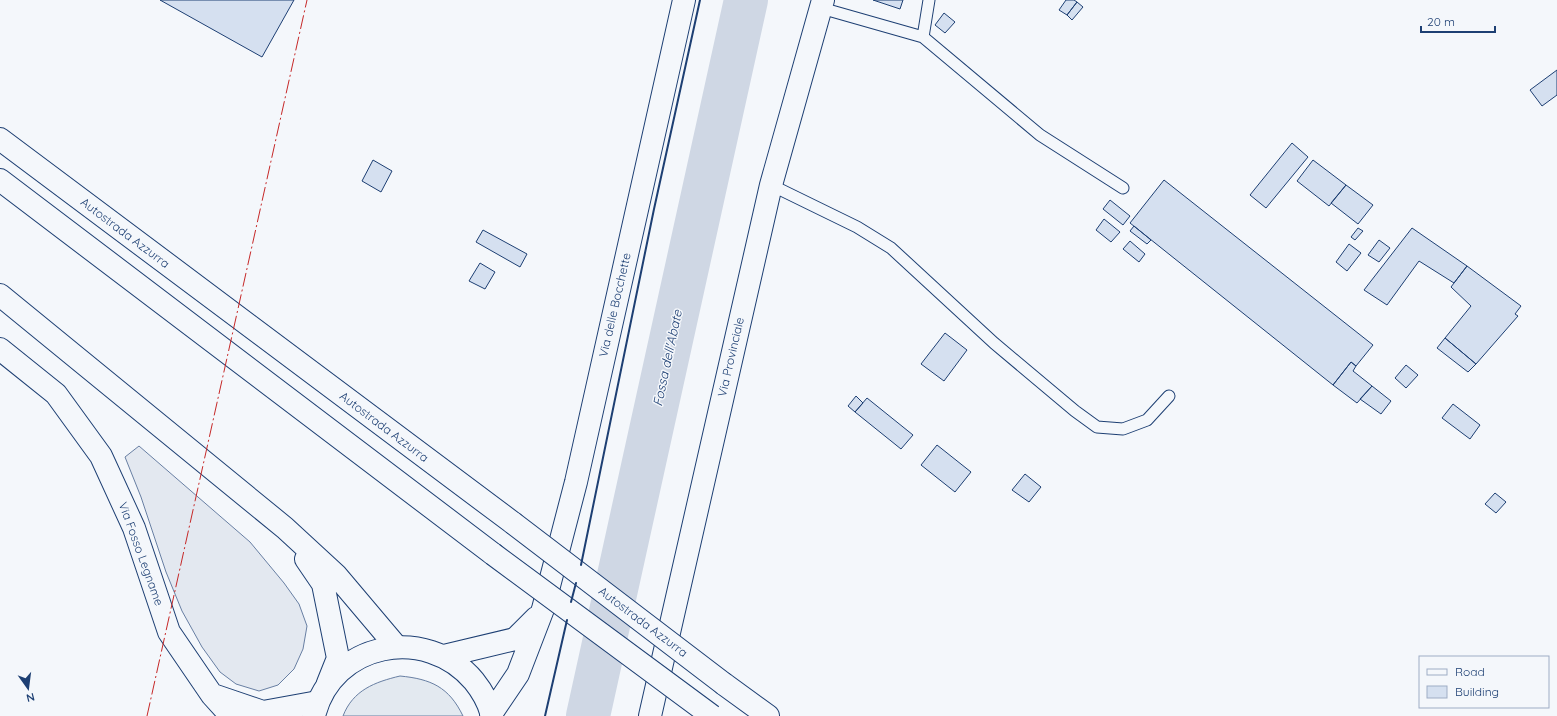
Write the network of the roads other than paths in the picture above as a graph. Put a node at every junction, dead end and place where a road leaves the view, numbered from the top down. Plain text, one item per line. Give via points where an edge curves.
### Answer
1 (684, 0) edge
2 (929, 0) edge
3 (822, 4) edge
4 (923, 37) junction
5 (0, 139) edge
6 (0, 180) edge
7 (770, 185) junction
8 (1123, 188) dead end
9 (0, 295) edge
10 (0, 349) edge
11 (1169, 396) dead end
12 (285, 528) junction
13 (543, 609) junction
14 (396, 646) junction
15 (444, 656) junction
16 (328, 683) junction
17 (212, 695) junction
18 (316, 709) edge
19 (492, 715) edge
20 (231, 716) edge
21 (650, 716) edge
22 (712, 716) edge
23 (768, 716) edge

1 - 13 main road, Via delle Bocchette via 576,482
2 - 4 lane
3 - 4 lane
3 - 7 main road, Via Provinciale
4 - 8 lane via 1040,135
5 - 23 main road, Autostrada Azzurra, bridge
6 - 22 main road, bridge
7 - 11 lane via 857,227 891,248 994,344 1075,412 1097,426 1123,429 1147,420
7 - 21 main road, Via Provinciale
9 - 12 main road
10 - 17 main road, Via Fosso Legname via 56,394 101,456 134,528 169,632
12 - 14 main road via 336,575
12 - 16 main road via 323,584 338,658
13 - 15 main road via 515,639
13 - 19 main road, Via delle Bocchette via 518,674
14 - 15 main road via 420,648
14 - 16 main road via 370,652 347,665
15 - 19 main road via 469,675 481,690
16 - 18 main road
17 - 18 main road via 263,712
17 - 20 main road, Via Fosso Legname

